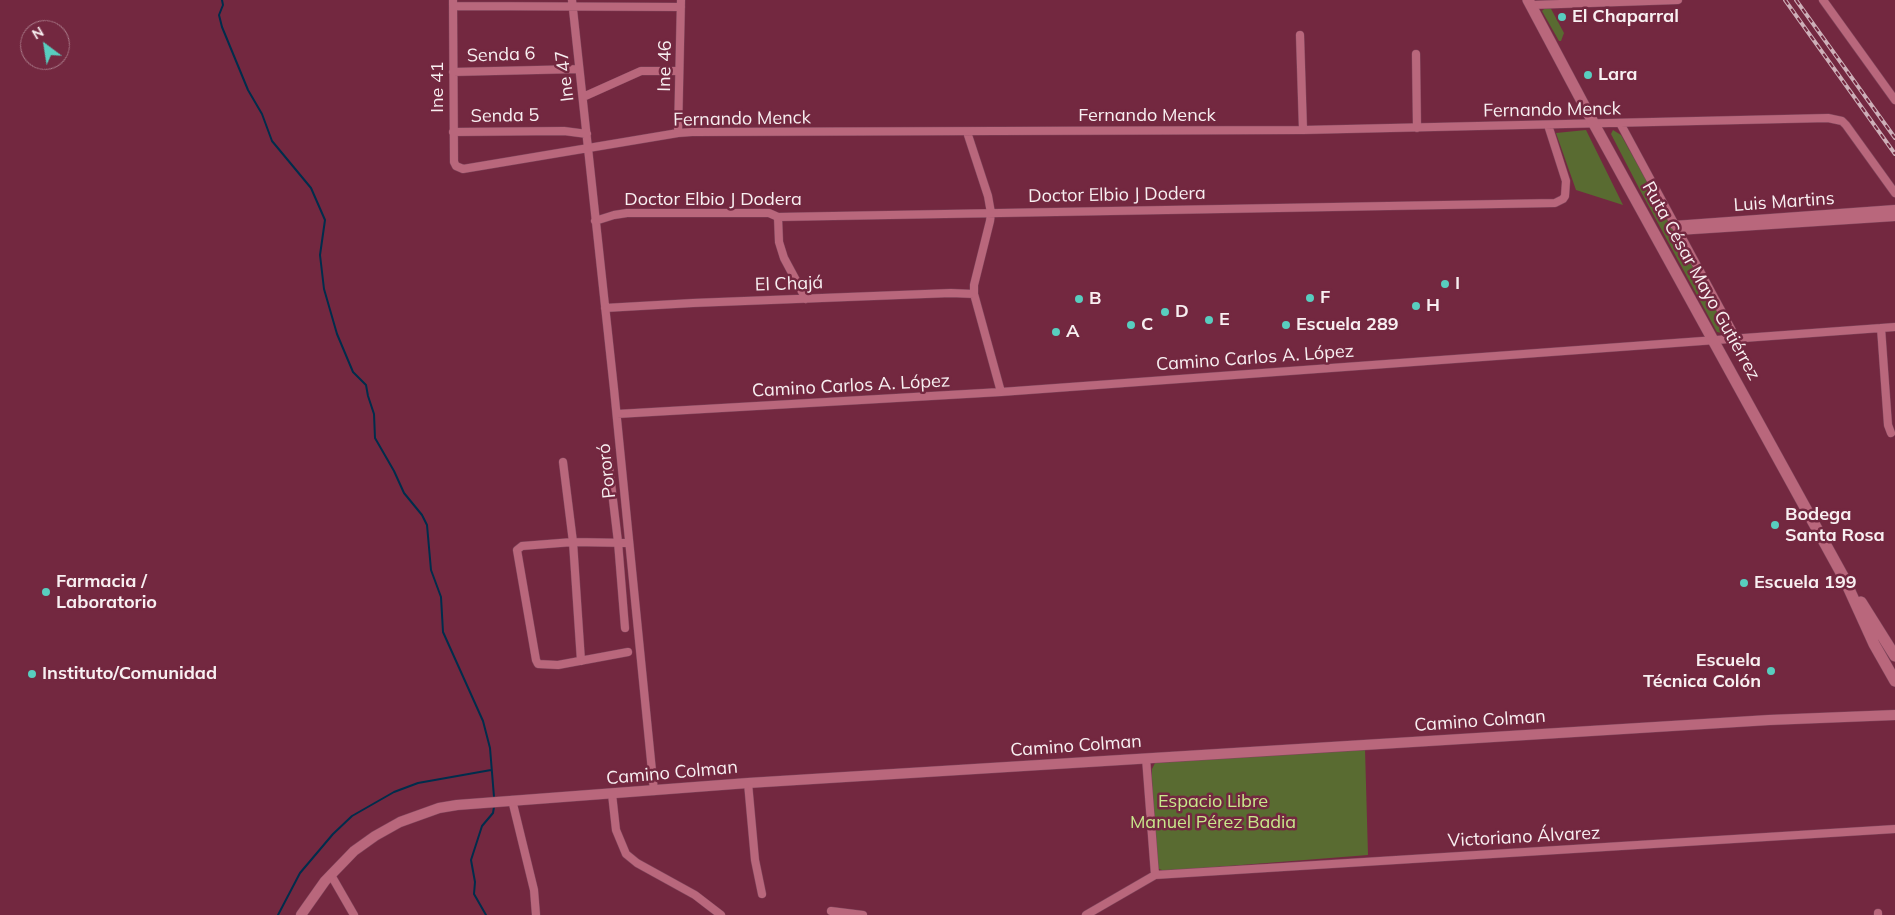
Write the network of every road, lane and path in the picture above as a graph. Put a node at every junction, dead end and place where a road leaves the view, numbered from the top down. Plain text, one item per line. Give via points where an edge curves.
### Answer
1 (1678, 0) edge
2 (1823, 0) edge
3 (1530, 2) edge
4 (453, 3) edge
5 (573, 3) edge
6 (681, 4) edge
7 (1300, 35) dead end
8 (1416, 54) dead end
9 (579, 69) junction
10 (679, 71) junction
11 (453, 72) junction
12 (583, 97) junction
13 (1894, 98) edge
14 (1594, 124) junction
15 (1620, 124) junction
16 (1548, 125) junction
17 (1417, 128) junction
18 (1303, 130) junction
19 (453, 132) junction
20 (967, 132) junction
21 (678, 133) junction
22 (587, 134) junction
23 (587, 149) junction
24 (456, 166) joint
25 (1895, 193) edge
26 (1895, 209) edge
27 (990, 213) junction
28 (778, 217) junction
29 (1895, 217) edge
30 (596, 221) junction
31 (1676, 228) junction
32 (974, 294) junction
33 (806, 299) junction
34 (605, 308) junction
35 (1895, 327) edge
36 (1881, 328) junction
37 (1736, 338) junction
38 (1713, 340) junction
39 (1001, 392) junction
40 (616, 414) junction
41 (1891, 433) dead end
42 (608, 458) dead end
43 (563, 462) dead end
44 (573, 542) junction
45 (618, 542) junction
46 (629, 543) junction
47 (1844, 578) junction
48 (625, 628) dead end
49 (628, 652) dead end
50 (1895, 656) edge
51 (1883, 660) junction
52 (581, 661) junction
53 (1895, 669) edge
54 (1895, 681) edge
55 (1893, 713) edge
56 (1146, 758) junction
57 (748, 783) junction
58 (654, 790) junction
59 (612, 794) junction
60 (512, 800) junction
61 (1895, 829) edge
62 (331, 875) junction
63 (1155, 875) junction
64 (762, 894) dead end
65 (831, 911) dead end
66 (301, 915) edge
67 (354, 915) edge
68 (536, 915) edge
69 (721, 915) edge
70 (863, 915) edge
71 (1086, 915) edge

1 - 3 street
2 - 13 street
3 - 14 main road, Ruta César Mayo Gutiérrez
4 - 5 street
4 - 11 street, Ine 41
5 - 6 street
5 - 9 street, Ine 47
6 - 10 street, Ine 46
7 - 18 street
8 - 17 street
9 - 11 street, Senda 6
9 - 12 street, Ine 47
10 - 12 street via 641,71
10 - 21 street, Ine 46
11 - 19 street, Ine 41
12 - 22 street, Ine 47
14 - 15 street, Fernando Menck
14 - 16 street, Fernando Menck
14 - 38 main road, Ruta César Mayo Gutiérrez
15 - 25 street, Fernando Menck via 1828,118 1841,121
15 - 31 street, Ruta César Mayo Gutiérrez
16 - 17 street, Fernando Menck
16 - 27 street, Doctor Elbio J Dodera via 1566,181 1565,196 1555,203
17 - 18 street, Fernando Menck
18 - 20 street, Fernando Menck
19 - 22 street, Senda 5 via 564,131
19 - 24 street, Ine 41
20 - 21 street, Fernando Menck
20 - 27 street via 988,196
21 - 23 street, Fernando Menck
22 - 23 street, Ine 47
23 - 24 street, Fernando Menck via 463,169
23 - 30 street, Pororó
26 - 31 street, Luis Martins
27 - 28 street, Doctor Elbio J Dodera
27 - 32 street
28 - 30 street, Doctor Elbio J Dodera via 769,213 627,213
28 - 33 street via 779,242 784,258
29 - 31 street, Luis Martins
30 - 34 street, Pororó
31 - 37 street, Ruta César Mayo Gutiérrez
32 - 33 street, El Chajá
32 - 39 street
33 - 34 street, El Chajá
34 - 40 street, Pororó
35 - 36 street, Camino Carlos A. López
36 - 37 street, Camino Carlos A. López
36 - 41 street
37 - 38 street, Camino Carlos A. López
38 - 39 street, Camino Carlos A. López
38 - 47 main road, Ruta César Mayo Gutiérrez
39 - 40 street, Camino Carlos A. López
40 - 46 street, Pororó
42 - 45 street
43 - 44 street
44 - 45 street
44 - 52 street
44 - 52 street via 522,546 517,550 517,556 536,660 542,665
45 - 46 street
45 - 48 street
46 - 58 street, Pororó
47 - 50 main road, Ruta César Mayo Gutiérrez
47 - 51 main road, Ruta César Mayo Gutiérrez
49 - 52 street
51 - 53 main road
51 - 54 main road, Ruta César Mayo Gutiérrez
55 - 56 street, Camino Colman
56 - 57 street, Camino Colman
56 - 63 street
57 - 58 street, Camino Colman
57 - 64 street via 755,860
58 - 59 street, Camino Colman
59 - 60 street, Camino Colman
59 - 69 street via 616,830 626,854 703,900
60 - 62 street, Camino Colman via 439,808 409,818 354,851
60 - 68 street via 534,890
61 - 63 street, Victoriano Álvarez
62 - 66 street, Camino Colman
62 - 67 street
63 - 71 street
65 - 70 street

